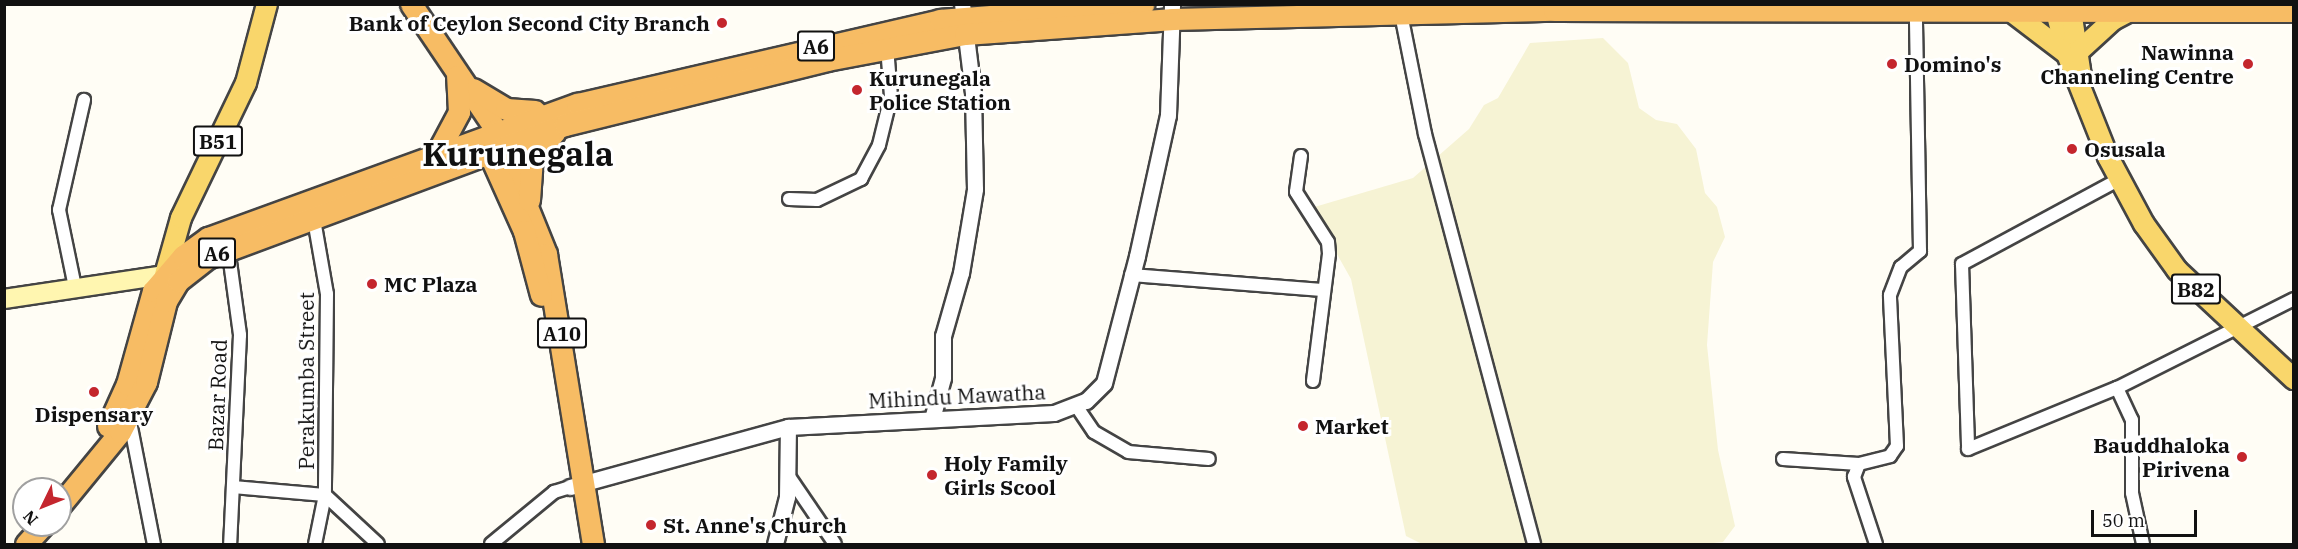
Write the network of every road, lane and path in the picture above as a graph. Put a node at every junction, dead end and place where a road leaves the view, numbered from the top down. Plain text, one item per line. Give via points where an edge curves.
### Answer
1 (267, 4) edge
2 (411, 4) edge
3 (1143, 4) edge
4 (2063, 8) edge
5 (2132, 10) junction
6 (2294, 11) edge
7 (1173, 12) edge
8 (1916, 12) junction
9 (2013, 12) junction
10 (1401, 14) junction
11 (964, 18) edge
12 (887, 47) junction
13 (2074, 52) junction
14 (457, 75) junction
15 (84, 100) dead end
16 (562, 117) junction
17 (493, 142) junction
18 (1301, 156) dead end
19 (438, 165) junction
20 (2118, 180) junction
21 (789, 199) dead end
22 (523, 209) junction
23 (312, 210) junction
24 (227, 240) junction
25 (165, 275) junction
26 (1131, 275) junction
27 (75, 287) junction
28 (1322, 290) junction
29 (4, 299) edge
30 (2294, 299) edge
31 (2239, 330) junction
32 (2294, 379) edge
33 (1313, 381) dead end
34 (2117, 388) junction
35 (1077, 407) junction
36 (129, 416) junction
37 (932, 419) junction
38 (788, 427) junction
39 (1209, 459) dead end
40 (1783, 459) dead end
41 (1859, 464) junction
42 (788, 475) junction
43 (66, 477) edge
44 (576, 486) junction
45 (233, 487) junction
46 (72, 492) edge
47 (326, 495) junction
48 (154, 544) edge
49 (231, 544) edge
50 (315, 544) edge
51 (378, 544) edge
52 (491, 544) edge
53 (579, 544) edge
54 (593, 544) edge
55 (775, 544) edge
56 (835, 544) edge
57 (1534, 544) edge
58 (1876, 544) edge
59 (2143, 544) edge

1 - 25 main road, B51 via 246,83 181,218
2 - 14 highway, A10
3 - 11 highway, A6
4 - 5 highway, A6
4 - 9 highway, A6
4 - 13 main road, B82
5 - 6 highway, A6
5 - 13 main road via 2113,20
7 - 10 highway, A6
7 - 11 highway, A6
7 - 26 street, Mihindu Mawatha via 1167,115
8 - 9 highway, A6
8 - 10 highway, A6
8 - 41 street via 1920,252 1901,267 1890,295 1897,446 1890,456
9 - 13 main road
10 - 57 street via 1425,134
11 - 12 highway, A6
11 - 16 highway, A6 via 840,40
11 - 37 street via 975,189 961,273 943,336 943,378
12 - 16 highway, A6
12 - 21 street via 891,96 879,145 861,179 817,200
13 - 20 main road, B82
14 - 16 highway via 506,110
14 - 17 highway, A10
14 - 19 highway via 459,111
15 - 27 street via 59,210
16 - 17 highway, A6
16 - 22 highway via 532,158
17 - 19 highway, A6
17 - 22 highway, A10
18 - 28 street via 1300,205 1328,242
19 - 22 highway via 483,176
19 - 23 highway, A6
20 - 31 main road, B82 via 2176,270
20 - 34 street via 1962,264 1964,441 1968,449
22 - 44 highway, A10
23 - 24 highway, A6
23 - 47 street, Perakumba Street via 327,294
24 - 25 highway, A6 via 193,248
24 - 36 highway, A6 via 171,291 146,382
24 - 45 street, Bazar Road via 240,335
25 - 27 main road
25 - 43 highway, A6 via 149,301 118,407
26 - 28 street
26 - 35 street, Mihindu Mawatha via 1104,383
27 - 29 main road
28 - 33 street
30 - 31 street
31 - 32 main road, B82
31 - 34 street
34 - 59 street via 2132,420 2132,493
35 - 37 street, Mihindu Mawatha via 1025,416
35 - 39 street via 1094,432 1128,452
36 - 46 highway, A6 via 109,450
36 - 48 street
37 - 38 street, Mihindu Mawatha
38 - 42 street
38 - 44 street, Mihindu Mawatha
40 - 41 street
41 - 58 street via 1854,477
42 - 55 street
42 - 56 street
44 - 52 street via 554,492
44 - 53 highway, A10
44 - 54 highway, A10
45 - 47 street
45 - 49 street, Bazar Road
47 - 50 street, Perakumba Street
47 - 51 street

